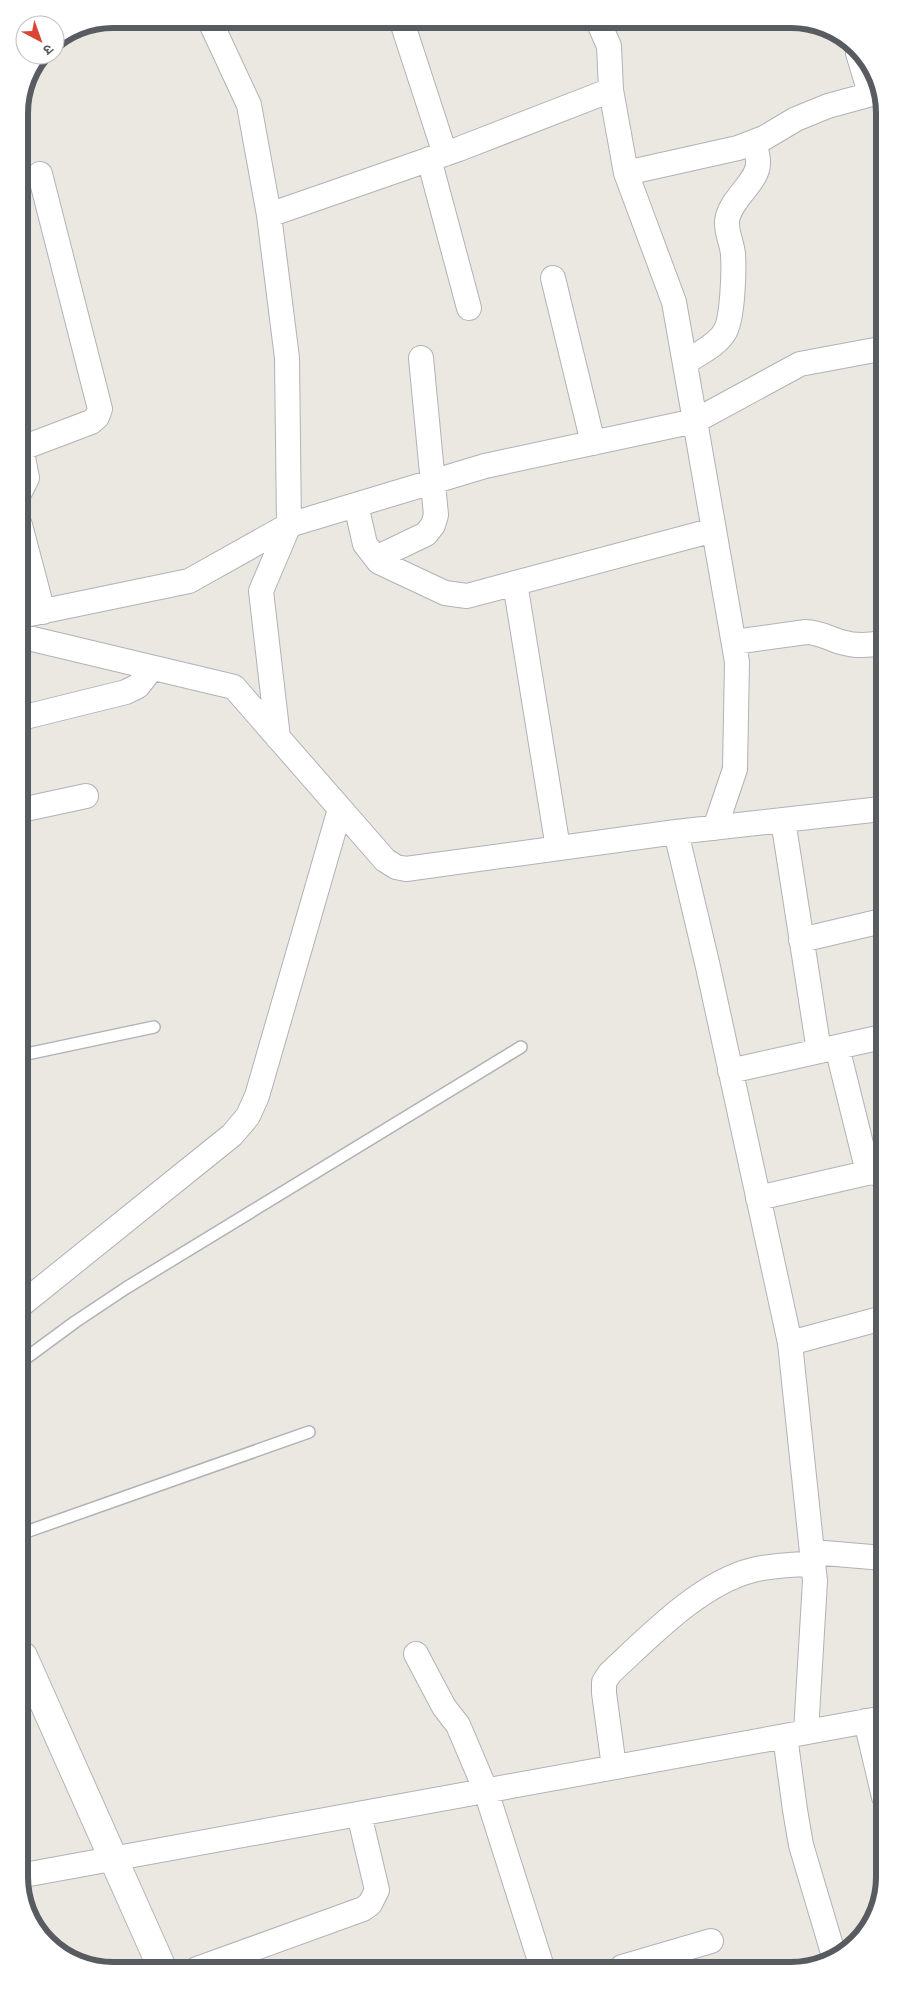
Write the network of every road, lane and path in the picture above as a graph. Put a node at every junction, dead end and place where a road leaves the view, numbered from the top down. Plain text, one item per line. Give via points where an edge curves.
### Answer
1 (213, 28) edge
2 (403, 28) edge
3 (601, 28) edge
4 (611, 90) junction
5 (873, 93) edge
6 (754, 142) junction
7 (437, 157) junction
8 (626, 172) junction
9 (40, 174) dead end
10 (269, 215) junction
11 (553, 278) dead end
12 (469, 308) dead end
13 (876, 351) edge
14 (421, 358) dead end
15 (685, 363) junction
16 (695, 421) junction
17 (592, 443) junction
18 (28, 446) edge
19 (434, 482) junction
20 (356, 505) junction
21 (289, 526) junction
22 (714, 530) junction
23 (376, 558) junction
24 (515, 583) junction
25 (28, 584) edge
26 (32, 614) edge
27 (28, 638) edge
28 (734, 642) junction
29 (876, 644) edge
30 (152, 668) junction
31 (28, 716) edge
32 (278, 738) junction
33 (86, 796) dead end
34 (28, 808) edge
35 (340, 809) junction
36 (876, 810) edge
37 (783, 820) junction
38 (716, 828) junction
39 (676, 832) junction
40 (558, 848) junction
41 (876, 922) edge
42 (801, 940) junction
43 (154, 1027) dead end
44 (876, 1039) edge
45 (521, 1047) dead end
46 (828, 1049) junction
47 (28, 1054) edge
48 (730, 1071) junction
49 (876, 1174) edge
50 (758, 1198) junction
51 (28, 1299) edge
52 (876, 1320) edge
53 (790, 1343) junction
54 (28, 1357) edge
55 (309, 1432) dead end
56 (28, 1531) edge
57 (814, 1557) junction
58 (876, 1558) edge
59 (416, 1654) dead end
60 (28, 1667) edge
61 (875, 1720) edge
62 (796, 1734) junction
63 (614, 1767) junction
64 (486, 1790) junction
65 (359, 1814) junction
66 (112, 1858) junction
67 (28, 1873) edge
68 (711, 1941) dead end
69 (832, 1950) edge
70 (159, 1961) edge
71 (219, 1961) edge
72 (540, 1962) edge
73 (637, 1962) edge

1 - 10 street via 250,105
2 - 7 street
3 - 4 street via 610,46
4 - 7 street
4 - 8 street
5 - 6 street via 828,106
6 - 8 street
6 - 15 street via 758,166 734,201 727,220 733,255 728,327 716,342
7 - 10 street
7 - 12 street
8 - 15 street via 674,302
9 - 18 street via 100,409 91,422
10 - 21 street via 287,358
11 - 17 street
13 - 16 street via 800,364
14 - 19 street
15 - 16 street
16 - 17 street
16 - 22 street
17 - 19 street via 485,466
19 - 20 street
19 - 23 street via 436,515 433,525 426,534
20 - 21 street
20 - 23 street via 365,544
21 - 26 street via 189,581
21 - 32 street via 260,591
22 - 24 street
22 - 28 street
23 - 24 street via 456,596
24 - 40 street
25 - 26 street
27 - 30 street
28 - 29 street via 815,632 858,646
28 - 38 street via 737,662 735,770
30 - 31 street via 138,686 126,692
30 - 32 street via 234,687
32 - 35 street
33 - 34 street
35 - 40 street via 385,860 406,869
35 - 51 street via 257,1096 248,1116 232,1135
36 - 37 street
37 - 38 street
37 - 42 street
38 - 39 street
39 - 40 street
39 - 48 street
41 - 42 street
42 - 46 street
43 - 47 lane
44 - 46 street
45 - 54 lane via 126,1288
46 - 48 street
46 - 49 street via 866,1164
48 - 50 street
49 - 50 street
50 - 53 street
52 - 53 street
53 - 57 street
55 - 56 lane
57 - 58 street
57 - 62 street via 815,1581
57 - 63 street via 740,1574 708,1591 679,1610 610,1673 604,1682 604,1693
59 - 64 street via 444,1707 458,1725
60 - 66 main road
61 - 62 street
62 - 63 street
62 - 69 street via 795,1810 801,1845
63 - 64 street
64 - 65 street
64 - 72 street
65 - 66 street
65 - 71 street via 377,1890 370,1904 363,1910
66 - 67 street
66 - 70 main road
68 - 73 street

